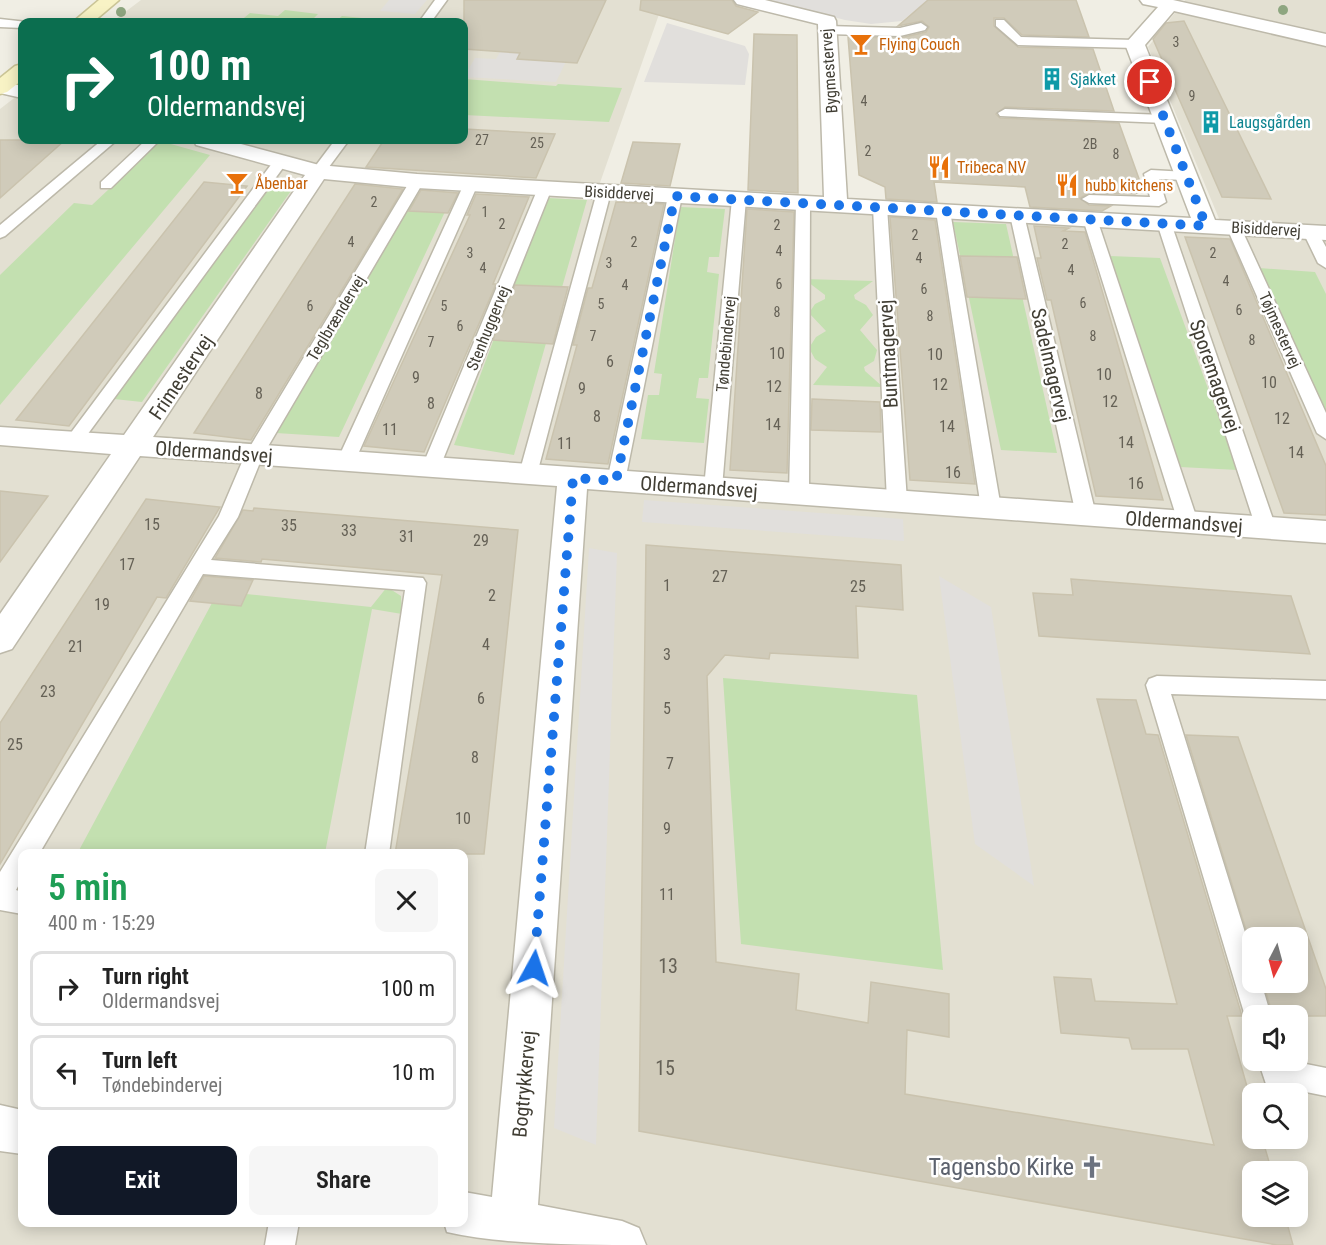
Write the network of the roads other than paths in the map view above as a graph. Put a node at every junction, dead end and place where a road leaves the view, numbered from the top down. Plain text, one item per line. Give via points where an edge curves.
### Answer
1 (110, 0) edge
2 (441, 0) edge
3 (743, 0) edge
4 (1159, 2) edge
5 (87, 18) edge
6 (428, 18) edge
7 (0, 23) edge
8 (1000, 23) dead end
9 (18, 24) edge
10 (921, 27) dead end
11 (827, 30) junction
12 (1326, 40) edge
13 (1135, 44) junction
14 (18, 73) edge
15 (1, 87) edge
16 (18, 91) edge
17 (1005, 113) dead end
18 (1165, 119) junction
19 (105, 144) edge
20 (149, 144) edge
21 (219, 144) edge
22 (339, 144) edge
23 (281, 161) junction
24 (318, 172) junction
25 (1187, 176) junction
26 (417, 181) junction
27 (471, 184) junction
28 (106, 185) dead end
29 (545, 189) junction
30 (604, 192) junction
31 (675, 196) junction
32 (738, 200) junction
33 (803, 203) junction
34 (836, 205) junction
35 (880, 207) junction
36 (1089, 209) junction
37 (943, 211) junction
38 (1017, 215) junction
39 (1164, 223) junction
40 (1206, 226) junction
41 (1234, 228) junction
42 (1318, 232) edge
43 (0, 233) edge
44 (1326, 263) edge
45 (1326, 433) edge
46 (2, 439) edge
47 (73, 441) junction
48 (134, 446) junction
49 (254, 455) junction
50 (346, 461) junction
51 (431, 467) junction
52 (528, 474) junction
53 (573, 478) junction
54 (616, 481) junction
55 (714, 488) junction
56 (799, 494) junction
57 (897, 501) junction
58 (991, 508) junction
59 (1086, 515) junction
60 (1188, 522) junction
61 (1266, 528) junction
62 (1324, 538) edge
63 (197, 566) junction
64 (0, 640) edge
65 (1326, 690) edge
66 (28, 849) edge
67 (378, 849) edge
68 (18, 865) edge
69 (0, 896) edge
70 (18, 902) edge
71 (1255, 1005) edge
72 (1275, 1071) edge
73 (1326, 1082) edge
74 (0, 1128) edge
75 (18, 1131) edge
76 (487, 1226) edge
77 (283, 1227) edge
78 (280, 1245) edge
79 (622, 1245) edge

1 - 5 street
2 - 6 lane
3 - 11 street, Bygmestervej via 827,21
4 - 12 street
4 - 13 street
7 - 9 lane
8 - 13 lane via 1018,40
10 - 11 lane via 900,32
11 - 34 street, Bygmestervej
13 - 18 street
14 - 15 street
15 - 16 street
17 - 18 lane
18 - 25 street
19 - 43 lane
20 - 28 lane
21 - 23 street, Bisiddervej
22 - 24 lane
23 - 24 street, Bisiddervej
23 - 47 lane
24 - 26 street, Bisiddervej
24 - 48 street, Frimestervej
25 - 36 lane via 1151,174 1159,202
25 - 40 street
26 - 27 street, Bisiddervej
26 - 49 lane, Teglbrændervej
27 - 29 street, Bisiddervej
27 - 50 lane
29 - 30 street, Bisiddervej
29 - 51 lane, Stenhuggervej
30 - 31 street, Bisiddervej
30 - 52 lane
31 - 32 street, Bisiddervej
31 - 54 lane
32 - 33 street, Bisiddervej
32 - 55 lane, Tøndebindervej
33 - 34 street, Bisiddervej
33 - 56 lane
34 - 35 street, Bisiddervej
35 - 37 street, Bisiddervej
35 - 57 lane, Buntmagervej
36 - 38 street, Bisiddervej
36 - 39 street, Bisiddervej
36 - 60 lane
37 - 38 street, Bisiddervej
37 - 58 lane
38 - 59 lane, Sadelmagervej
39 - 40 street, Bisiddervej
39 - 61 lane, Sporemagervej
40 - 41 street, Bisiddervej
41 - 42 street, Bisiddervej
41 - 45 lane, Tøjmestervej
42 - 44 lane
46 - 47 street, Oldermandsvej
47 - 48 street, Oldermandsvej
48 - 49 street, Oldermandsvej
48 - 64 street, Frimestervej
49 - 50 street, Oldermandsvej
49 - 63 lane, Teglbrændervej via 228,517
50 - 51 street, Oldermandsvej
51 - 52 street, Oldermandsvej
52 - 53 street, Oldermandsvej
53 - 54 street, Oldermandsvej
53 - 76 street, Bogtrykkervej
54 - 55 street, Oldermandsvej
55 - 56 street, Oldermandsvej
56 - 57 street, Oldermandsvej
57 - 58 street, Oldermandsvej
58 - 59 street, Oldermandsvej
59 - 60 street, Oldermandsvej
60 - 61 street, Oldermandsvej
61 - 62 street, Oldermandsvej
63 - 66 lane, Teglbrændervej
63 - 67 lane via 416,582
65 - 71 lane via 1157,685
68 - 69 lane, Teglbrændervej
69 - 70 lane
72 - 73 lane
74 - 75 street
76 - 79 street
77 - 78 lane

